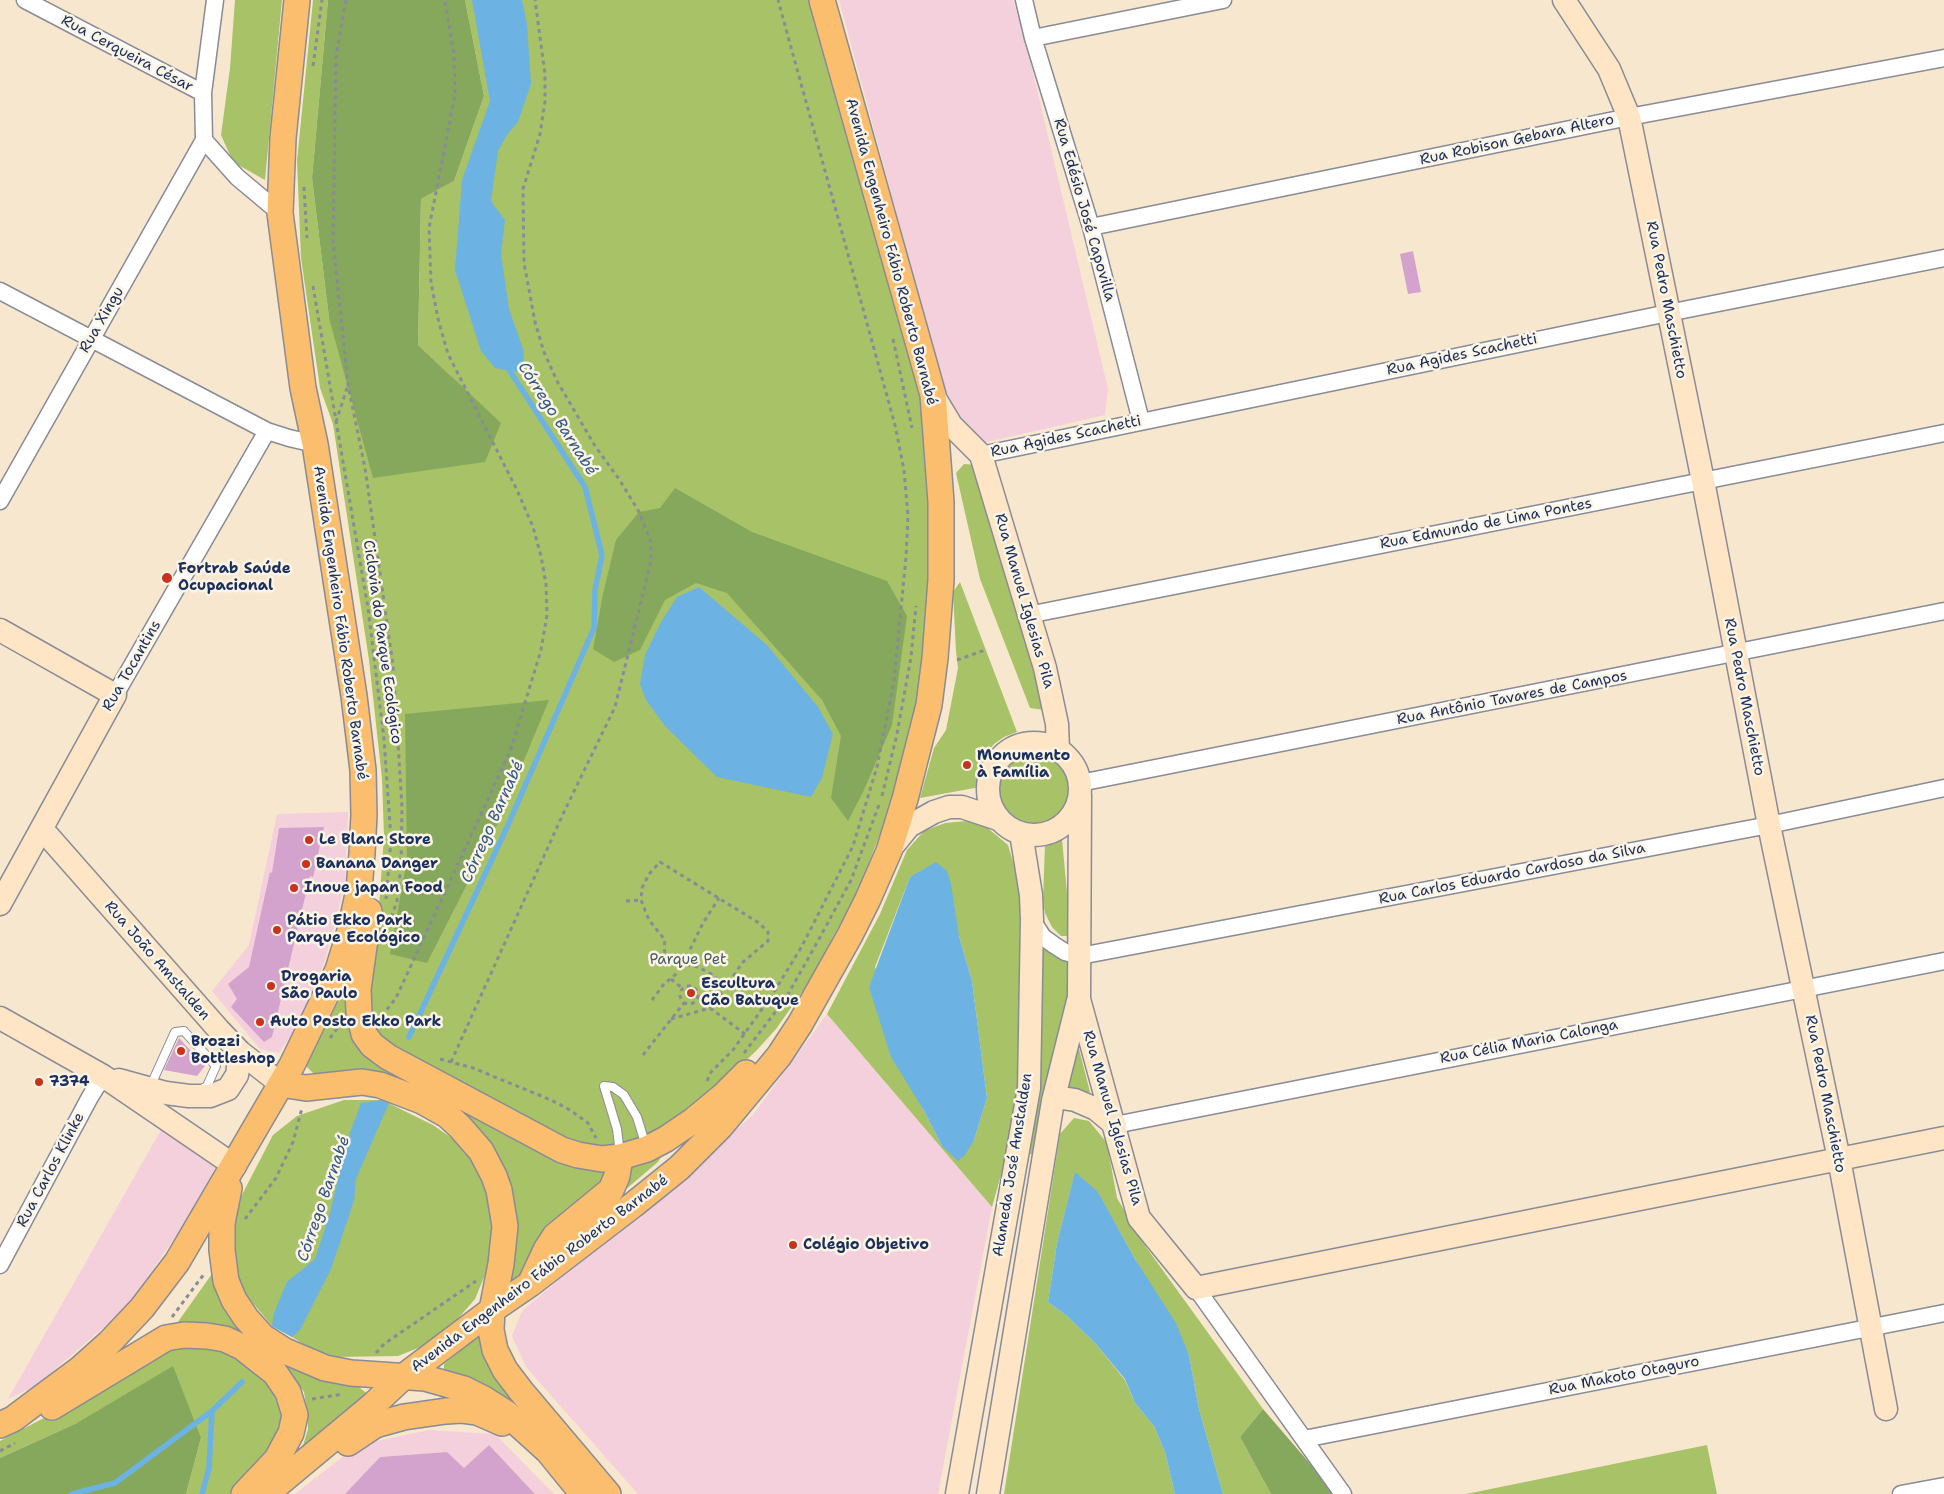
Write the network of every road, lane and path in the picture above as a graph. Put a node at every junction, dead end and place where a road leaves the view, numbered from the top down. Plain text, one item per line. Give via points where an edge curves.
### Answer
1 (25, 0) edge
2 (215, 0) edge
3 (297, 0) edge
4 (322, 0) edge
5 (346, 0) edge
6 (445, 0) edge
7 (535, 0) edge
8 (778, 0) edge
9 (822, 0) edge
10 (1024, 0) edge
11 (1223, 0) edge
12 (1564, 0) edge
13 (1033, 38) junction
14 (1944, 58) edge
15 (313, 67) dead end
16 (203, 93) junction
17 (1629, 117) junction
18 (204, 140) junction
19 (304, 183) dead end
20 (280, 213) junction
21 (1091, 227) junction
22 (307, 242) dead end
23 (1944, 258) edge
24 (312, 281) dead end
25 (0, 291) edge
26 (1668, 313) junction
27 (893, 336) dead end
28 (92, 338) junction
29 (348, 385) junction
30 (933, 395) junction
31 (1141, 421) junction
32 (336, 423) junction
33 (267, 431) junction
34 (913, 432) dead end
35 (1944, 433) edge
36 (315, 444) junction
37 (981, 455) junction
38 (1703, 482) junction
39 (0, 501) edge
40 (916, 601) dead end
41 (1944, 611) edge
42 (1028, 615) junction
43 (0, 630) edge
44 (985, 650) dead end
45 (1735, 654) junction
46 (957, 660) dead end
47 (115, 695) junction
48 (1058, 749) junction
49 (362, 756) junction
50 (1944, 788) edge
51 (1080, 789) junction
52 (998, 820) junction
53 (1769, 825) junction
54 (42, 829) junction
55 (1021, 834) junction
56 (889, 851) junction
57 (719, 898) junction
58 (641, 900) junction
59 (626, 901) dead end
60 (0, 904) edge
61 (385, 905) dead end
62 (389, 920) dead end
63 (1032, 920) junction
64 (1080, 956) junction
65 (1944, 961) edge
66 (683, 964) junction
67 (671, 979) junction
68 (726, 987) junction
69 (1804, 987) junction
70 (682, 988) junction
71 (818, 991) junction
72 (1079, 999) junction
73 (652, 1000) dead end
74 (684, 1003) junction
75 (690, 1004) junction
76 (710, 1008) junction
77 (694, 1013) junction
78 (0, 1018) edge
79 (377, 1019) dead end
80 (671, 1019) junction
81 (745, 1034) junction
82 (240, 1052) junction
83 (642, 1055) dead end
84 (438, 1059) dead end
85 (738, 1060) dead end
86 (451, 1062) junction
87 (103, 1076) junction
88 (281, 1084) junction
89 (149, 1088) junction
90 (704, 1088) dead end
91 (189, 1096) junction
92 (1053, 1101) junction
93 (1115, 1125) junction
94 (1944, 1138) edge
95 (600, 1142) dead end
96 (647, 1149) junction
97 (620, 1157) junction
98 (1839, 1158) junction
99 (234, 1166) junction
100 (0, 1265) edge
101 (479, 1279) dead end
102 (530, 1284) junction
103 (1196, 1288) junction
104 (492, 1310) junction
105 (1944, 1313) edge
106 (1870, 1328) junction
107 (372, 1358) dead end
108 (403, 1377) junction
109 (344, 1394) dead end
110 (305, 1400) dead end
111 (1886, 1409) dead end
112 (446, 1411) junction
113 (11, 1428) edge
114 (1304, 1439) junction
115 (0, 1451) edge
116 (548, 1451) junction
117 (295, 1470) junction
118 (1944, 1486) edge
119 (244, 1494) edge
120 (266, 1494) edge
121 (583, 1494) edge
122 (608, 1494) edge
123 (957, 1494) edge
124 (988, 1494) edge
125 (1343, 1494) edge
126 (1901, 1494) edge

1 - 16 street, Rua Cerqueira César
2 - 16 street
3 - 20 main road, Avenida Engenheiro Fábio Roberto Barnabé via 283,138
4 - 15 path
5 - 29 path via 336,57 333,241
6 - 79 path via 454,54 455,95 429,228 431,282 448,354 533,527 542,556 547,615 542,650 511,749 396,998
7 - 86 path via 545,74 545,101 540,134 524,189 524,262 535,322 557,381 639,512 651,542 651,561 615,707
8 - 81 path via 895,425 904,470 908,524 894,682 877,767 852,846 802,946
9 - 30 main road, Avenida Engenheiro Fábio Roberto Barnabé
10 - 13 street, Rua Edésio José Capovilla
11 - 13 street
12 - 17 street, Rua Pedro Maschietto via 1609,69
13 - 21 street, Rua Edésio José Capovilla
14 - 17 street, Rua Robison Gebara Altero
16 - 18 street
17 - 21 street, Rua Robison Gebara Altero
17 - 26 street, Rua Pedro Maschietto
18 - 20 street via 237,177
18 - 28 street, Rua Xingu
19 - 22 path
20 - 36 main road, Avenida Engenheiro Fábio Roberto Barnabé via 303,388
21 - 31 street, Rua Edésio José Capovilla
23 - 26 street, Rua Agides Scachetti
24 - 32 path, Ciclovia do Parque Ecológico
25 - 28 street
26 - 31 street, Rua Agides Scachetti
26 - 38 street, Rua Pedro Maschietto
27 - 34 path
28 - 33 street
28 - 39 street, Rua Xingu
29 - 32 path
29 - 62 path via 365,468 393,665 401,827 397,901
30 - 37 street via 951,425
30 - 56 main road, Avenida Engenheiro Fábio Roberto Barnabé via 941,502 934,658 929,705
31 - 37 street, Rua Agides Scachetti
32 - 61 path, Ciclovia do Parque Ecológico via 368,608 384,739 391,839
33 - 36 street
33 - 47 street, Rua Tocantins
35 - 38 street, Rua Edmundo de Lima Pontes
36 - 49 main road, Avenida Engenheiro Fábio Roberto Barnabé
37 - 42 street, Rua Manuel Iglesias Pila
38 - 42 street, Rua Edmundo de Lima Pontes
38 - 45 street, Rua Pedro Maschietto
40 - 85 path via 911,657 897,734 882,797 867,839 851,880 786,998
41 - 45 street, Rua Antônio Tavares de Campos
42 - 48 street, Rua Manuel Iglesias Pila via 1045,668 1057,724
43 - 47 street
44 - 46 path
45 - 51 street, Rua Antônio Tavares de Campos
45 - 53 street, Rua Pedro Maschietto
47 - 54 street, Rua Tocantins
48 - 51 street via 1076,770
48 - 52 street via 1038,742 1017,745 1000,757 989,775 987,796
49 - 88 main road, Avenida Engenheiro Fábio Roberto Barnabé via 362,852 359,890 350,931 338,970
49 - 97 main road via 374,776 377,812 372,896 358,989 364,1034 388,1057 562,1150 602,1159
50 - 53 street, Rua Carlos Eduardo Cardoso da Silva
51 - 55 street via 1070,819 1056,830 1038,835
51 - 64 street, Rua Manuel Iglesias Pila
52 - 55 street
52 - 56 street via 962,807 949,807 909,826
53 - 64 street, Rua Carlos Eduardo Cardoso da Silva
53 - 69 street, Rua Pedro Maschietto
54 - 60 street, Rua Tocantins
54 - 82 street, Rua João Amstalden
55 - 63 street, Alameda José Amstalden
56 - 71 main road, Avenida Engenheiro Fábio Roberto Barnabé via 868,899
57 - 58 path via 660,862 645,881
57 - 66 path
57 - 68 path via 768,932 768,941 743,962
58 - 59 path
58 - 66 path via 649,920 665,940 668,961
63 - 64 street via 1043,937 1065,952
63 - 123 street, Alameda José Amstalden via 1029,1088
64 - 72 street, Rua Manuel Iglesias Pila
65 - 69 street, Rua Célia Maria Calonga
66 - 67 path
66 - 68 path via 713,975
67 - 70 path
67 - 73 path
68 - 76 path
69 - 93 street, Rua Célia Maria Calonga
69 - 98 street, Rua Pedro Maschietto
70 - 74 path via 679,996
70 - 75 path via 688,985 696,990 697,999
71 - 96 main road via 797,1010 774,1041 723,1096 694,1120
71 - 102 main road, Avenida Engenheiro Fábio Roberto Barnabé via 779,1056 720,1127 679,1168
72 - 92 street, Alameda José Amstalden
72 - 93 street, Rua Manuel Iglesias Pila
74 - 75 path
74 - 80 path
75 - 77 path
76 - 77 path
76 - 81 path
77 - 80 path
78 - 87 street
80 - 83 path
81 - 90 path via 711,1072
82 - 88 street, Rua João Amstalden
82 - 91 street via 237,1074 228,1089 210,1096
84 - 86 path
86 - 95 path via 510,1082 570,1110 588,1123
87 - 89 street
87 - 99 street
87 - 100 street, Rua Carlos Klinke
88 - 99 main road, Avenida Engenheiro Fábio Roberto Barnabé
88 - 104 main road via 306,1088 362,1082 380,1085 447,1115 466,1132 488,1163 504,1207 501,1264
89 - 91 street
89 - 91 lane via 174,1032 184,1031 216,1066 207,1086
92 - 93 street via 1062,1098 1075,1100 1096,1108
92 - 124 street, Alameda José Amstalden
93 - 103 street, Rua Manuel Iglesias Pila via 1139,1218
94 - 98 street
96 - 97 main road
96 - 97 lane via 640,1124 624,1095 613,1087 604,1086 617,1129
97 - 102 main road via 611,1190 555,1236
98 - 103 street
98 - 106 street, Rua Pedro Maschietto
99 - 108 main road via 222,1223 222,1250 226,1281 246,1318 263,1337 300,1359 325,1368
99 - 113 main road, Avenida Engenheiro Fábio Roberto Barnabé via 177,1262 142,1308 109,1343
101 - 107 path via 384,1344
102 - 104 main road, Avenida Engenheiro Fábio Roberto Barnabé
103 - 114 street, Rua Manuel Iglesias Pila
104 - 108 main road, Avenida Engenheiro Fábio Roberto Barnabé
104 - 122 main road via 495,1350 505,1370
105 - 106 street, Rua Makoto Otaguro
106 - 111 street, Rua Pedro Maschietto
106 - 114 street, Rua Makoto Otaguro
108 - 112 main road
108 - 116 main road via 447,1383 484,1399
108 - 117 main road, Avenida Engenheiro Fábio Roberto Barnabé
109 - 110 path
112 - 116 main road via 469,1411 492,1417
112 - 117 main road via 375,1425 322,1460
113 - 115 path
113 - 119 main road via 63,1402 166,1338 207,1336 225,1339 275,1373 288,1392 295,1415 291,1434 277,1459
114 - 125 street, Rua Manuel Iglesias Pila
116 - 121 main road
117 - 120 main road, Avenida Engenheiro Fábio Roberto Barnabé
118 - 126 street

